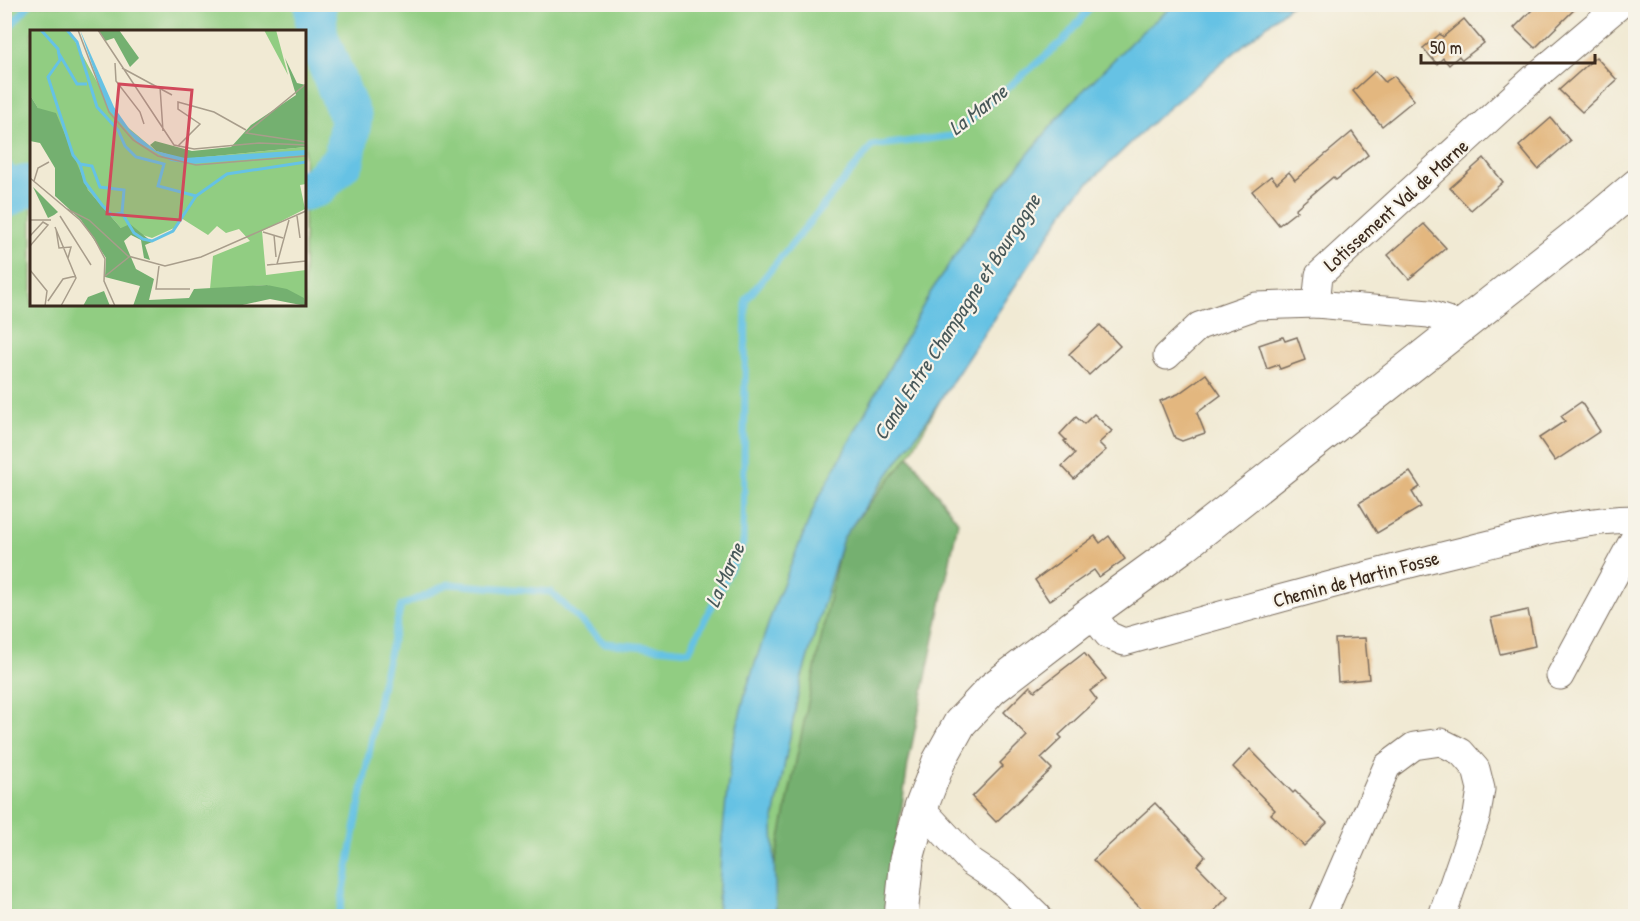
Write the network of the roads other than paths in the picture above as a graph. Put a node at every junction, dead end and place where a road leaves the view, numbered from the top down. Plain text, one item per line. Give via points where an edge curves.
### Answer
1 (1621, 4) edge
2 (1635, 186) edge
3 (1316, 304) junction
4 (1455, 330) junction
5 (1167, 356) dead end
6 (1635, 519) edge
7 (1635, 535) edge
8 (1091, 613) junction
9 (1560, 676) dead end
10 (921, 808) junction
11 (901, 916) edge
12 (1038, 916) edge
13 (1322, 916) edge
14 (1442, 916) edge

1 - 3 street, Lotissement Val de Marne via 1535,77 1319,275
2 - 4 street
3 - 4 street via 1429,314 1447,320
3 - 5 street via 1256,306 1199,326
4 - 8 street via 1183,546
6 - 8 street, Chemin de Martin Fosse via 1535,533 1124,642 1108,635
7 - 9 street
8 - 10 street via 992,689 960,723 939,761
10 - 11 street via 907,859
10 - 12 street via 971,862 1006,885
13 - 14 street via 1387,766 1414,746 1441,742 1461,752 1476,769 1481,789 1477,815

